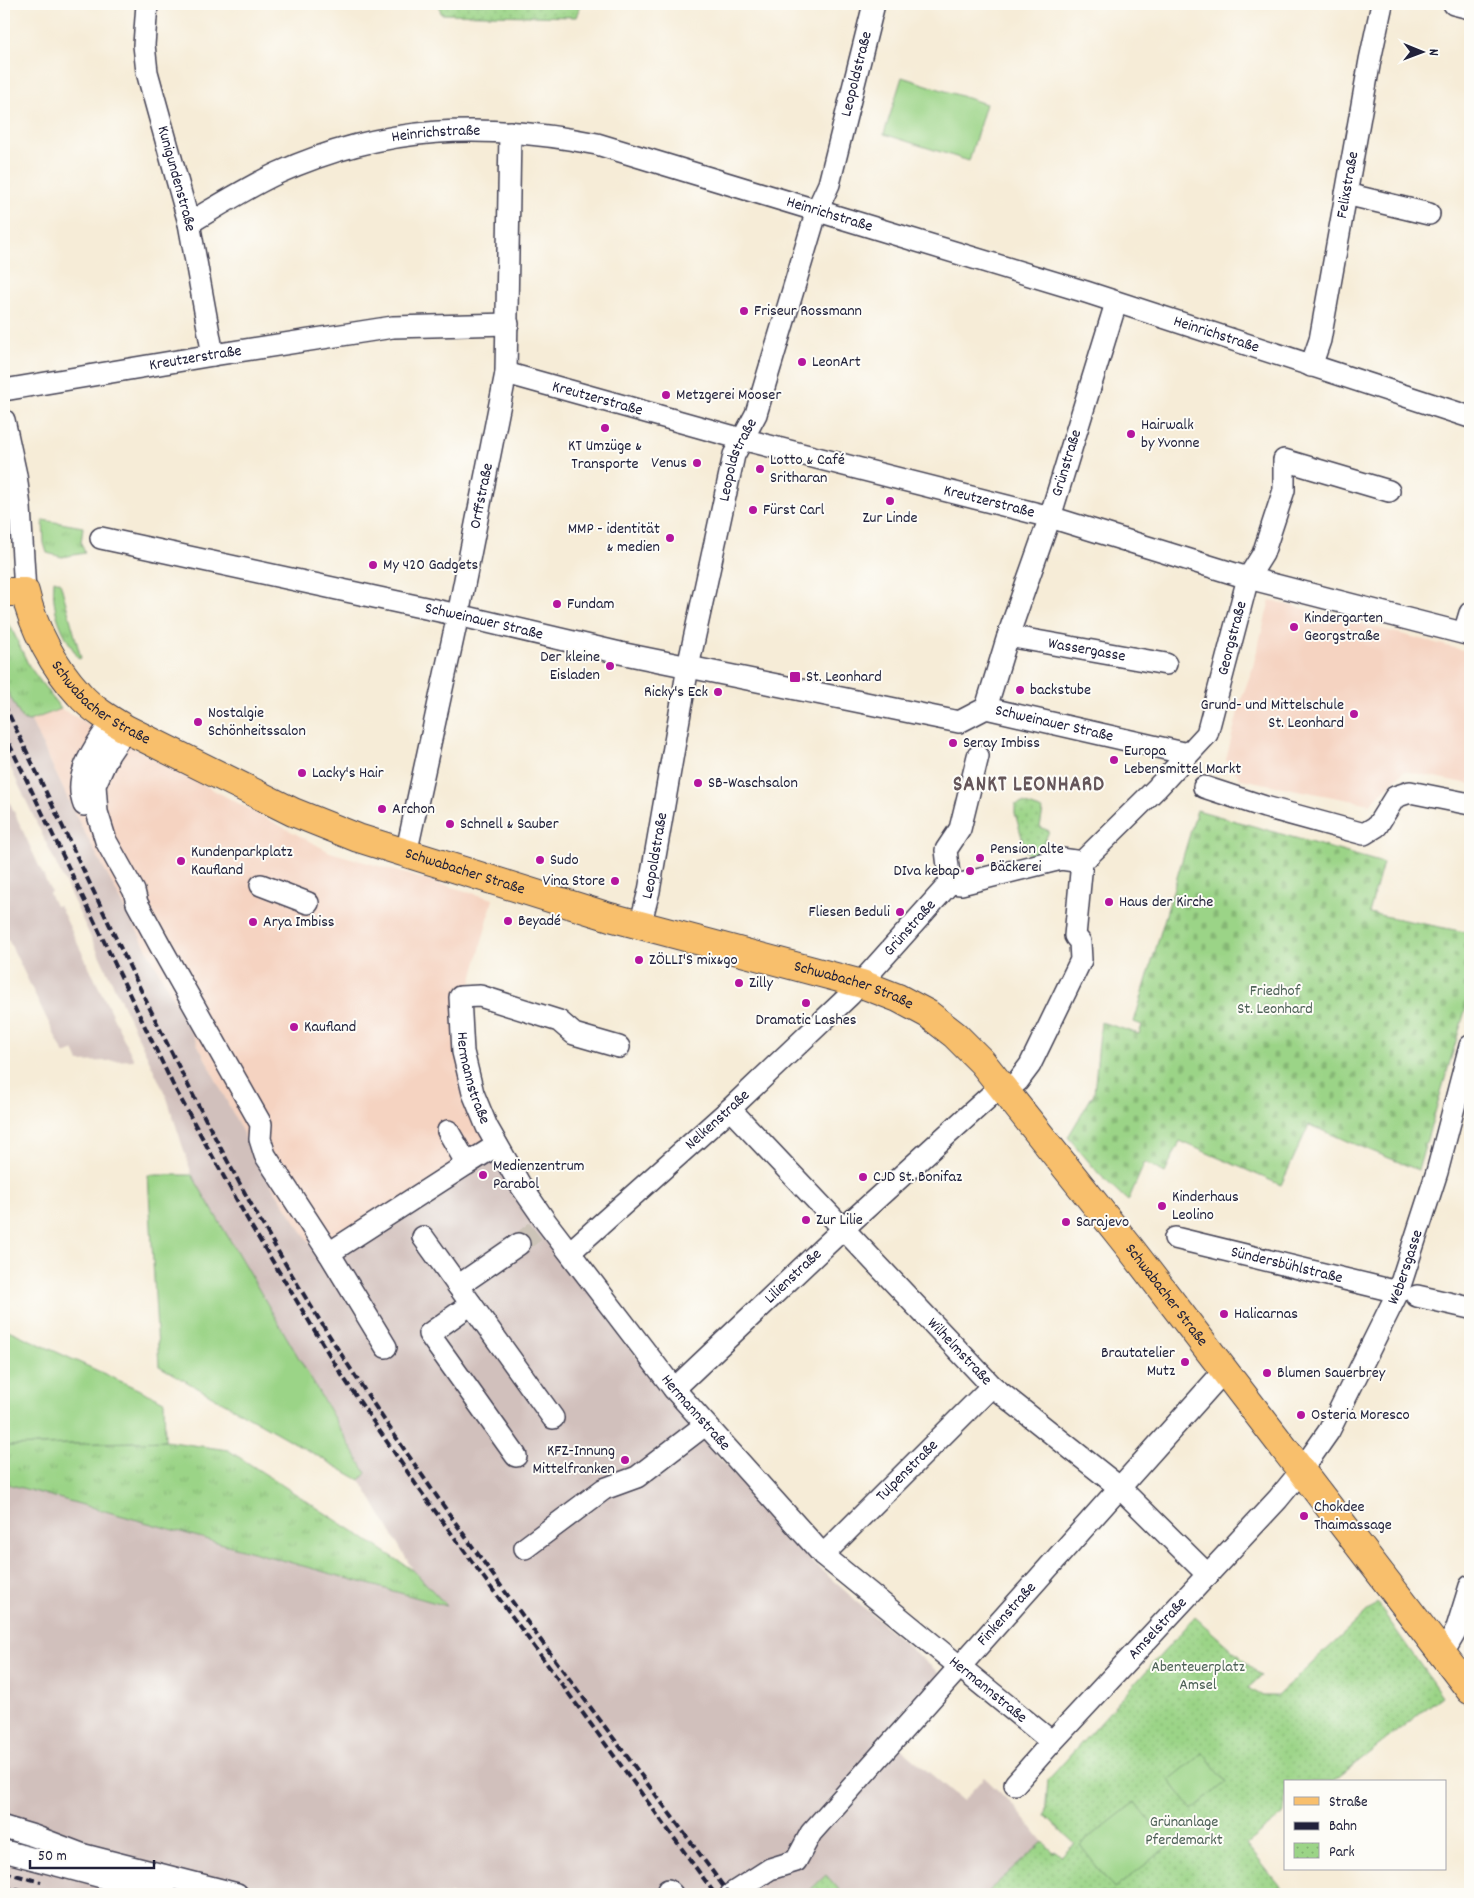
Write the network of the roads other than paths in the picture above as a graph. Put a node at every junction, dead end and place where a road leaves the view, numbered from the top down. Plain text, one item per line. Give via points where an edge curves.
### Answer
1 (147, 4) edge
2 (874, 4) edge
3 (1382, 4) edge
4 (1454, 4) edge
5 (1470, 8) edge
6 (510, 132) junction
7 (1346, 194) junction
8 (816, 210) junction
9 (1429, 214) dead end
10 (189, 223) junction
11 (1116, 303) junction
12 (508, 324) junction
13 (213, 355) junction
14 (1311, 366) junction
15 (506, 373) junction
16 (4, 390) edge
17 (1470, 417) edge
18 (4, 420) edge
19 (742, 439) junction
20 (1389, 490) dead end
21 (1050, 517) junction
22 (101, 538) dead end
23 (1248, 578) junction
24 (15, 592) edge
25 (1470, 613) edge
26 (458, 615) junction
27 (1467, 634) edge
28 (1008, 636) junction
29 (1166, 664) dead end
30 (688, 667) junction
31 (986, 708) junction
32 (119, 725) junction
33 (1188, 754) junction
34 (978, 756) dead end
35 (1204, 787) dead end
36 (1470, 804) edge
37 (406, 854) junction
38 (1082, 862) junction
39 (950, 883) junction
40 (261, 885) dead end
41 (308, 903) dead end
42 (640, 925) junction
43 (862, 984) junction
44 (1470, 1046) edge
45 (619, 1047) dead end
46 (1003, 1088) junction
47 (730, 1109) junction
48 (448, 1131) dead end
49 (497, 1145) junction
50 (467, 1164) junction
51 (843, 1229) junction
52 (423, 1237) dead end
53 (1175, 1238) dead end
54 (519, 1244) tunnel mouth
55 (570, 1252) junction
56 (329, 1253) junction
57 (458, 1286) junction
58 (1408, 1294) junction
59 (470, 1304) junction
60 (1470, 1308) edge
61 (386, 1348) dead end
62 (1224, 1371) junction
63 (992, 1386) junction
64 (674, 1388) junction
65 (553, 1418) dead end
66 (705, 1426) junction
67 (516, 1456) dead end
68 (1301, 1471) junction
69 (1119, 1487) junction
70 (525, 1548) dead end
71 (823, 1555) junction
72 (1208, 1575) junction
73 (1470, 1586) edge
74 (1442, 1655) junction
75 (960, 1665) junction
76 (1470, 1690) edge
77 (1052, 1742) junction
78 (1015, 1784) dead end
79 (4, 1827) edge
80 (4, 1851) edge
81 (166, 1894) edge
82 (237, 1894) edge
83 (731, 1894) edge

1 - 10 street, Kunigundenstraße via 144,45 147,72
2 - 8 street, Leopoldstraße via 829,184
3 - 7 street, Felixstraße
4 - 5 street
6 - 8 street, Heinrichstraße via 598,144
6 - 10 street, Heinrichstraße via 412,133 354,145 278,173
6 - 12 street, Orffstraße
7 - 9 street
7 - 14 street, Felixstraße via 1320,340
8 - 11 street, Heinrichstraße
8 - 19 street, Leopoldstraße via 756,414
10 - 13 street, Kunigundenstraße
11 - 14 street, Heinrichstraße
11 - 21 street, Grünstraße
12 - 13 street, Kreutzerstraße via 393,327
12 - 15 street, Orffstraße
13 - 16 street, Kreutzerstraße
14 - 17 street, Heinrichstraße
15 - 19 street, Kreutzerstraße
15 - 26 street, Orffstraße
18 - 24 street via 20,507
19 - 21 street, Kreutzerstraße
19 - 30 street, Leopoldstraße via 734,456
20 - 23 street, Georgstraße via 1284,460 1284,490 1263,554
21 - 23 street, Kreutzerstraße
21 - 28 street, Grünstraße
22 - 26 street, Schweinauer Straße
23 - 27 street, Kreutzerstraße
23 - 33 street, Georgstraße via 1207,734
24 - 32 main road, Schwabacher Straße via 60,670 78,693
25 - 27 street
26 - 30 street, Schweinauer Straße
26 - 37 street, Orffstraße
28 - 29 street, Wassergasse
28 - 31 street, Grünstraße
30 - 31 street, Schweinauer Straße via 959,722
30 - 42 street, Leopoldstraße via 649,891
31 - 33 street, Schweinauer Straße
32 - 37 main road, Schwabacher Straße via 306,818
32 - 56 street via 95,785 97,812 106,841 134,891 137,903 261,1124 260,1139 265,1155
33 - 38 street, Georgstraße
34 - 39 street via 960,829 946,850
35 - 36 street via 1364,834 1377,826 1395,797 1410,792
37 - 42 main road, Schwabacher Straße
38 - 39 street via 1061,859 961,884
38 - 46 street, Lilienstraße via 1076,936 1080,942 1081,960 1030,1065 1018,1081
39 - 43 street, Grünstraße
40 - 41 street
42 - 43 main road, Schwabacher Straße
43 - 46 main road, Schwabacher Straße via 928,1014 973,1052
43 - 47 street, Nelkenstraße
44 - 58 street, Webersgasse
45 - 49 street, Hermannstraße via 574,1034 559,1021 480,996 460,997 462,1052 473,1093
46 - 51 street, Lilienstraße
46 - 62 main road, Schwabacher Straße
47 - 51 street, Wilhelmstraße
47 - 55 street, Nelkenstraße
48 - 50 street
49 - 50 street
49 - 55 street, Hermannstraße via 541,1226
50 - 56 street
51 - 63 street, Wilhelmstraße
51 - 64 street, Lilienstraße
52 - 57 street
53 - 58 street, Sündersbühlstraße
54 - 57 street
55 - 64 street, Hermannstraße
56 - 61 street
57 - 59 street
58 - 60 street, Sündersbühlstraße
58 - 68 street, Webersgasse via 1329,1431
59 - 65 street
59 - 67 street via 429,1334
62 - 68 main road, Schwabacher Straße
62 - 69 street, Finkenstraße
63 - 69 street, Wilhelmstraße
63 - 71 street, Tulpenstraße
64 - 66 street, Hermannstraße
66 - 70 street via 637,1476 604,1490
66 - 71 street, Hermannstraße
68 - 72 street, Amselstraße
68 - 74 main road, Schwabacher Straße
69 - 72 street, Wilhelmstraße
69 - 75 street, Finkenstraße
71 - 75 street, Hermannstraße
72 - 77 street, Amselstraße
73 - 74 street via 1456,1631
74 - 76 main road, Schwabacher Straße
75 - 77 street, Hermannstraße
75 - 83 street, Finkenstraße via 811,1833 796,1861 770,1869
77 - 78 street, Amselstraße
79 - 82 street via 84,1855
80 - 81 street

